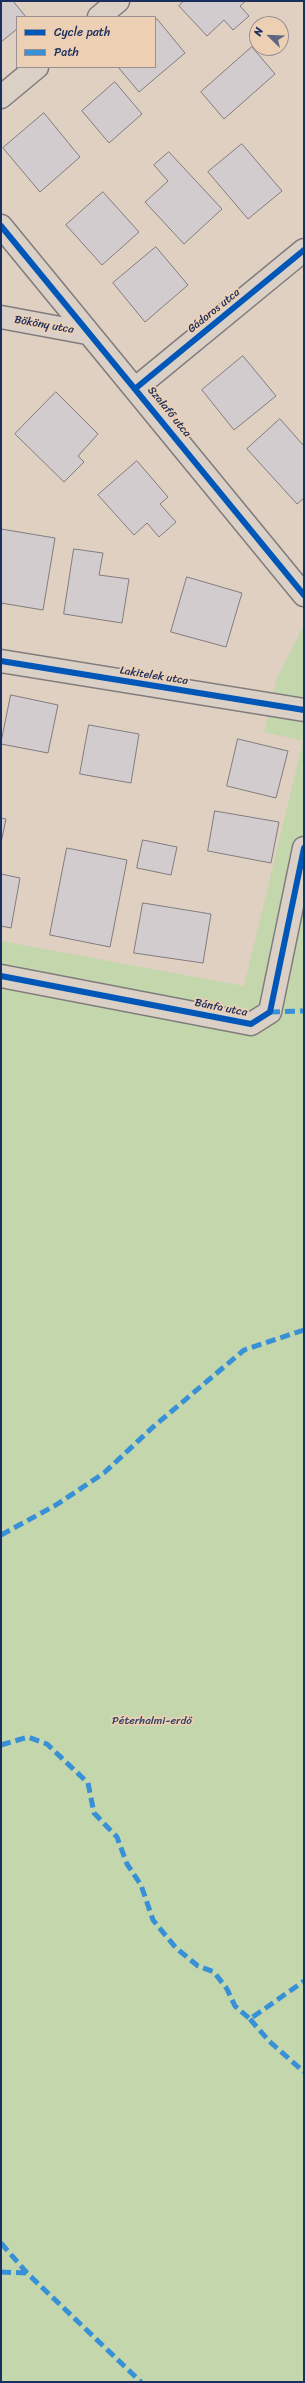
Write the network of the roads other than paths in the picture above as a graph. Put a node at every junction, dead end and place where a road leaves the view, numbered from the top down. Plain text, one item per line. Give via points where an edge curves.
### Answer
1 (118, 1) edge
2 (99, 16) edge
3 (36, 68) edge
4 (1, 97) edge
5 (1, 226) edge
6 (304, 250) edge
7 (1, 317) edge
8 (87, 333) junction
9 (136, 388) junction
10 (304, 595) edge
11 (1, 661) edge
12 (304, 710) edge
13 (304, 848) edge
14 (1, 976) edge

1 - 2 street
3 - 4 street
5 - 8 street, Szalafő utca
6 - 9 street, Gádoros utca
7 - 8 street, Bököny utca
8 - 9 street, Szalafő utca
9 - 10 street, Szalafő utca
11 - 12 street, Lakitelek utca
13 - 14 street, Bánfa utca via 270,1012 251,1024

